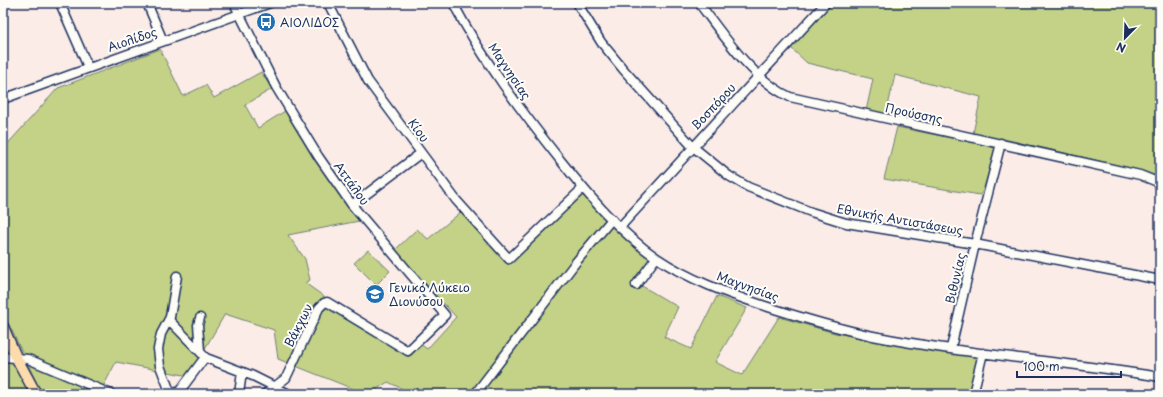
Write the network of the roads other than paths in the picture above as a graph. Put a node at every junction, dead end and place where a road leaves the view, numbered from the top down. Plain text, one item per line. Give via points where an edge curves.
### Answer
1 (60, 3) edge
2 (147, 3) edge
3 (234, 3) edge
4 (270, 3) edge
5 (328, 3) edge
6 (453, 3) edge
7 (577, 3) edge
8 (700, 3) edge
9 (826, 3) edge
10 (238, 14) junction
11 (163, 41) junction
12 (88, 67) junction
13 (759, 74) junction
14 (3, 98) edge
15 (1001, 143) junction
16 (692, 146) junction
17 (421, 153) junction
18 (1160, 183) edge
19 (583, 188) junction
20 (352, 205) junction
21 (612, 219) junction
22 (620, 227) junction
23 (975, 244) junction
24 (656, 258) junction
25 (177, 276) dead end
26 (1160, 280) edge
27 (636, 285) dead end
28 (200, 318) dead end
29 (169, 320) junction
30 (3, 327) edge
31 (951, 348) junction
32 (200, 351) junction
33 (406, 351) joint
34 (983, 353) junction
35 (3, 357) edge
36 (16, 357) junction
37 (206, 358) junction
38 (242, 372) junction
39 (1160, 377) edge
40 (276, 387) junction
41 (36, 394) edge
42 (111, 394) edge
43 (153, 394) edge
44 (171, 394) edge
45 (239, 394) edge
46 (264, 394) edge
47 (289, 394) edge
48 (475, 394) edge
49 (973, 394) edge

1 - 12 street
2 - 11 street
3 - 10 street, Αττάλου
4 - 10 street, Αιολίδος
5 - 17 street, Κίου via 368,81
6 - 19 street, Μαγνησίας via 500,82
7 - 16 street, Εθνικής Αντιστάσεως via 601,42
8 - 13 street, Προύσσης via 724,37
9 - 13 street, Βοσπόρου
10 - 11 street, Αιολίδος
10 - 20 street, Αττάλου via 276,87 318,156
11 - 12 street, Αιολίδος
12 - 14 street, Αιολίδος
13 - 15 street, Προύσσης via 782,94 797,99
13 - 16 street, Βοσπόρου
15 - 18 street, Προύσσης via 1140,175
15 - 23 street, Βιθυνίας
16 - 22 street, Βοσπόρου
16 - 23 street, Εθνικής Αντιστάσεως via 729,176 769,196 811,212 846,223
17 - 19 street, Κίου via 456,200 508,259
17 - 20 street
19 - 21 street, Μαγνησίας
20 - 33 street, Αττάλου via 445,315 411,350
21 - 22 street, Μαγνησίας
21 - 48 street
22 - 24 street, Μαγνησίας
23 - 26 street, Εθνικής Αντιστάσεως
23 - 31 street, Βιθυνίας
24 - 27 street
24 - 31 street, Μαγνησίας via 702,282 805,319 870,336
25 - 29 street
28 - 32 street
29 - 32 street
29 - 44 street via 159,342 158,359
30 - 36 main road
31 - 34 street, Μαγνησίας
32 - 37 street
33 - 40 street, Βάκχων via 327,302 319,308 286,378
34 - 39 street, Μαγνησίας
34 - 49 street
35 - 36 street
36 - 41 main road
36 - 42 street via 52,368
37 - 38 street
37 - 44 street via 183,389
38 - 40 street
38 - 45 street
40 - 46 street, Βάκχων
40 - 47 street
43 - 44 street

